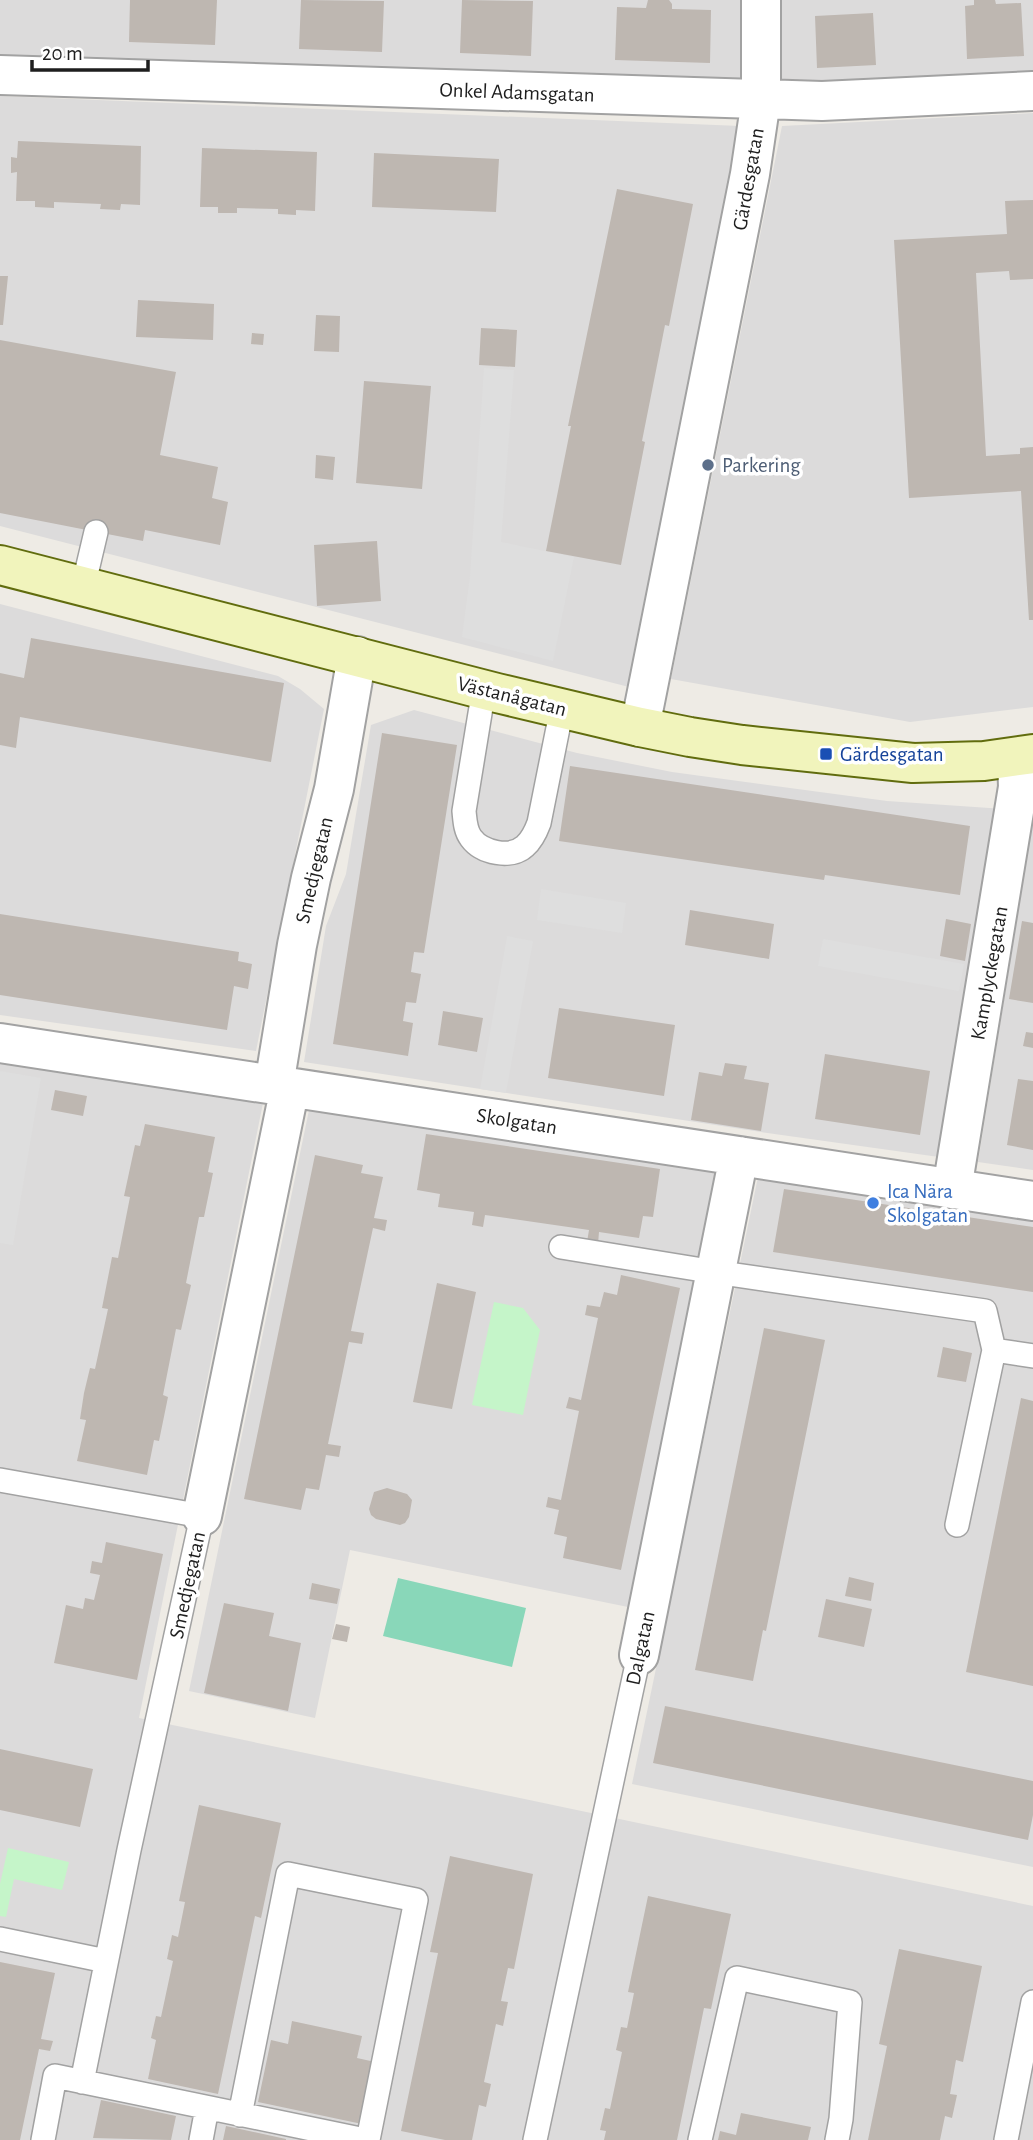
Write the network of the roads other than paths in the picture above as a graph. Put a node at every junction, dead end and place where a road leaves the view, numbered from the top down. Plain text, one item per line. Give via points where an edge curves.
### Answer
1 (761, 0) edge
2 (0, 75) edge
3 (1033, 91) edge
4 (761, 100) junction
5 (96, 532) dead end
6 (0, 565) edge
7 (83, 587) junction
8 (357, 656) junction
9 (484, 689) junction
10 (562, 708) junction
11 (640, 727) junction
12 (1025, 756) edge
13 (0, 1043) edge
14 (282, 1086) junction
15 (739, 1156) junction
16 (952, 1188) junction
17 (1033, 1201) edge
18 (561, 1247) dead end
19 (715, 1272) junction
20 (994, 1350) junction
21 (1033, 1356) edge
22 (0, 1480) edge
23 (202, 1516) junction
24 (957, 1525) dead end
25 (639, 1656) joint
26 (0, 1939) edge
27 (106, 1961) junction
28 (1033, 2002) edge
29 (82, 2082) junction
30 (207, 2108) junction
31 (240, 2115) junction
32 (43, 2140) edge
33 (201, 2140) edge
34 (363, 2140) edge
35 (535, 2140) edge
36 (700, 2140) edge
37 (837, 2140) edge
38 (1006, 2140) edge

1 - 4 street, Gärdesgatan
2 - 4 street, Onkel Adamsgatan
3 - 4 street, Onkel Adamsgatan
4 - 11 street, Gärdesgatan
5 - 7 lane
6 - 7 street, Västanågatan
7 - 8 street, Västanågatan
8 - 9 street, Västanågatan
8 - 14 street, Smedjegatan via 334,789 297,945
9 - 10 street, Västanågatan
9 - 10 lane via 464,811 470,836 486,849 507,854 518,851 533,836 540,823
10 - 11 street, Västanågatan
11 - 12 street, Västanågatan via 742,745 899,762 959,763
12 - 16 street, Kamplyckegatan
13 - 14 street, Skolgatan
14 - 15 street, Skolgatan
14 - 23 street, Smedjegatan
15 - 16 street, Skolgatan
15 - 19 street, Dalgatan
16 - 17 street, Skolgatan
18 - 19 lane
19 - 20 lane via 985,1311
19 - 25 street, Dalgatan
20 - 21 lane
20 - 24 lane
22 - 23 lane
23 - 27 lane, Smedjegatan
25 - 35 lane, Dalgatan
26 - 27 lane
27 - 29 lane, Smedjegatan
28 - 38 lane
29 - 30 lane
29 - 32 lane via 55,2076
30 - 31 lane
30 - 33 lane
31 - 34 lane
31 - 34 lane via 288,1874 378,1892 416,1900
36 - 37 lane via 737,1978 850,2002

